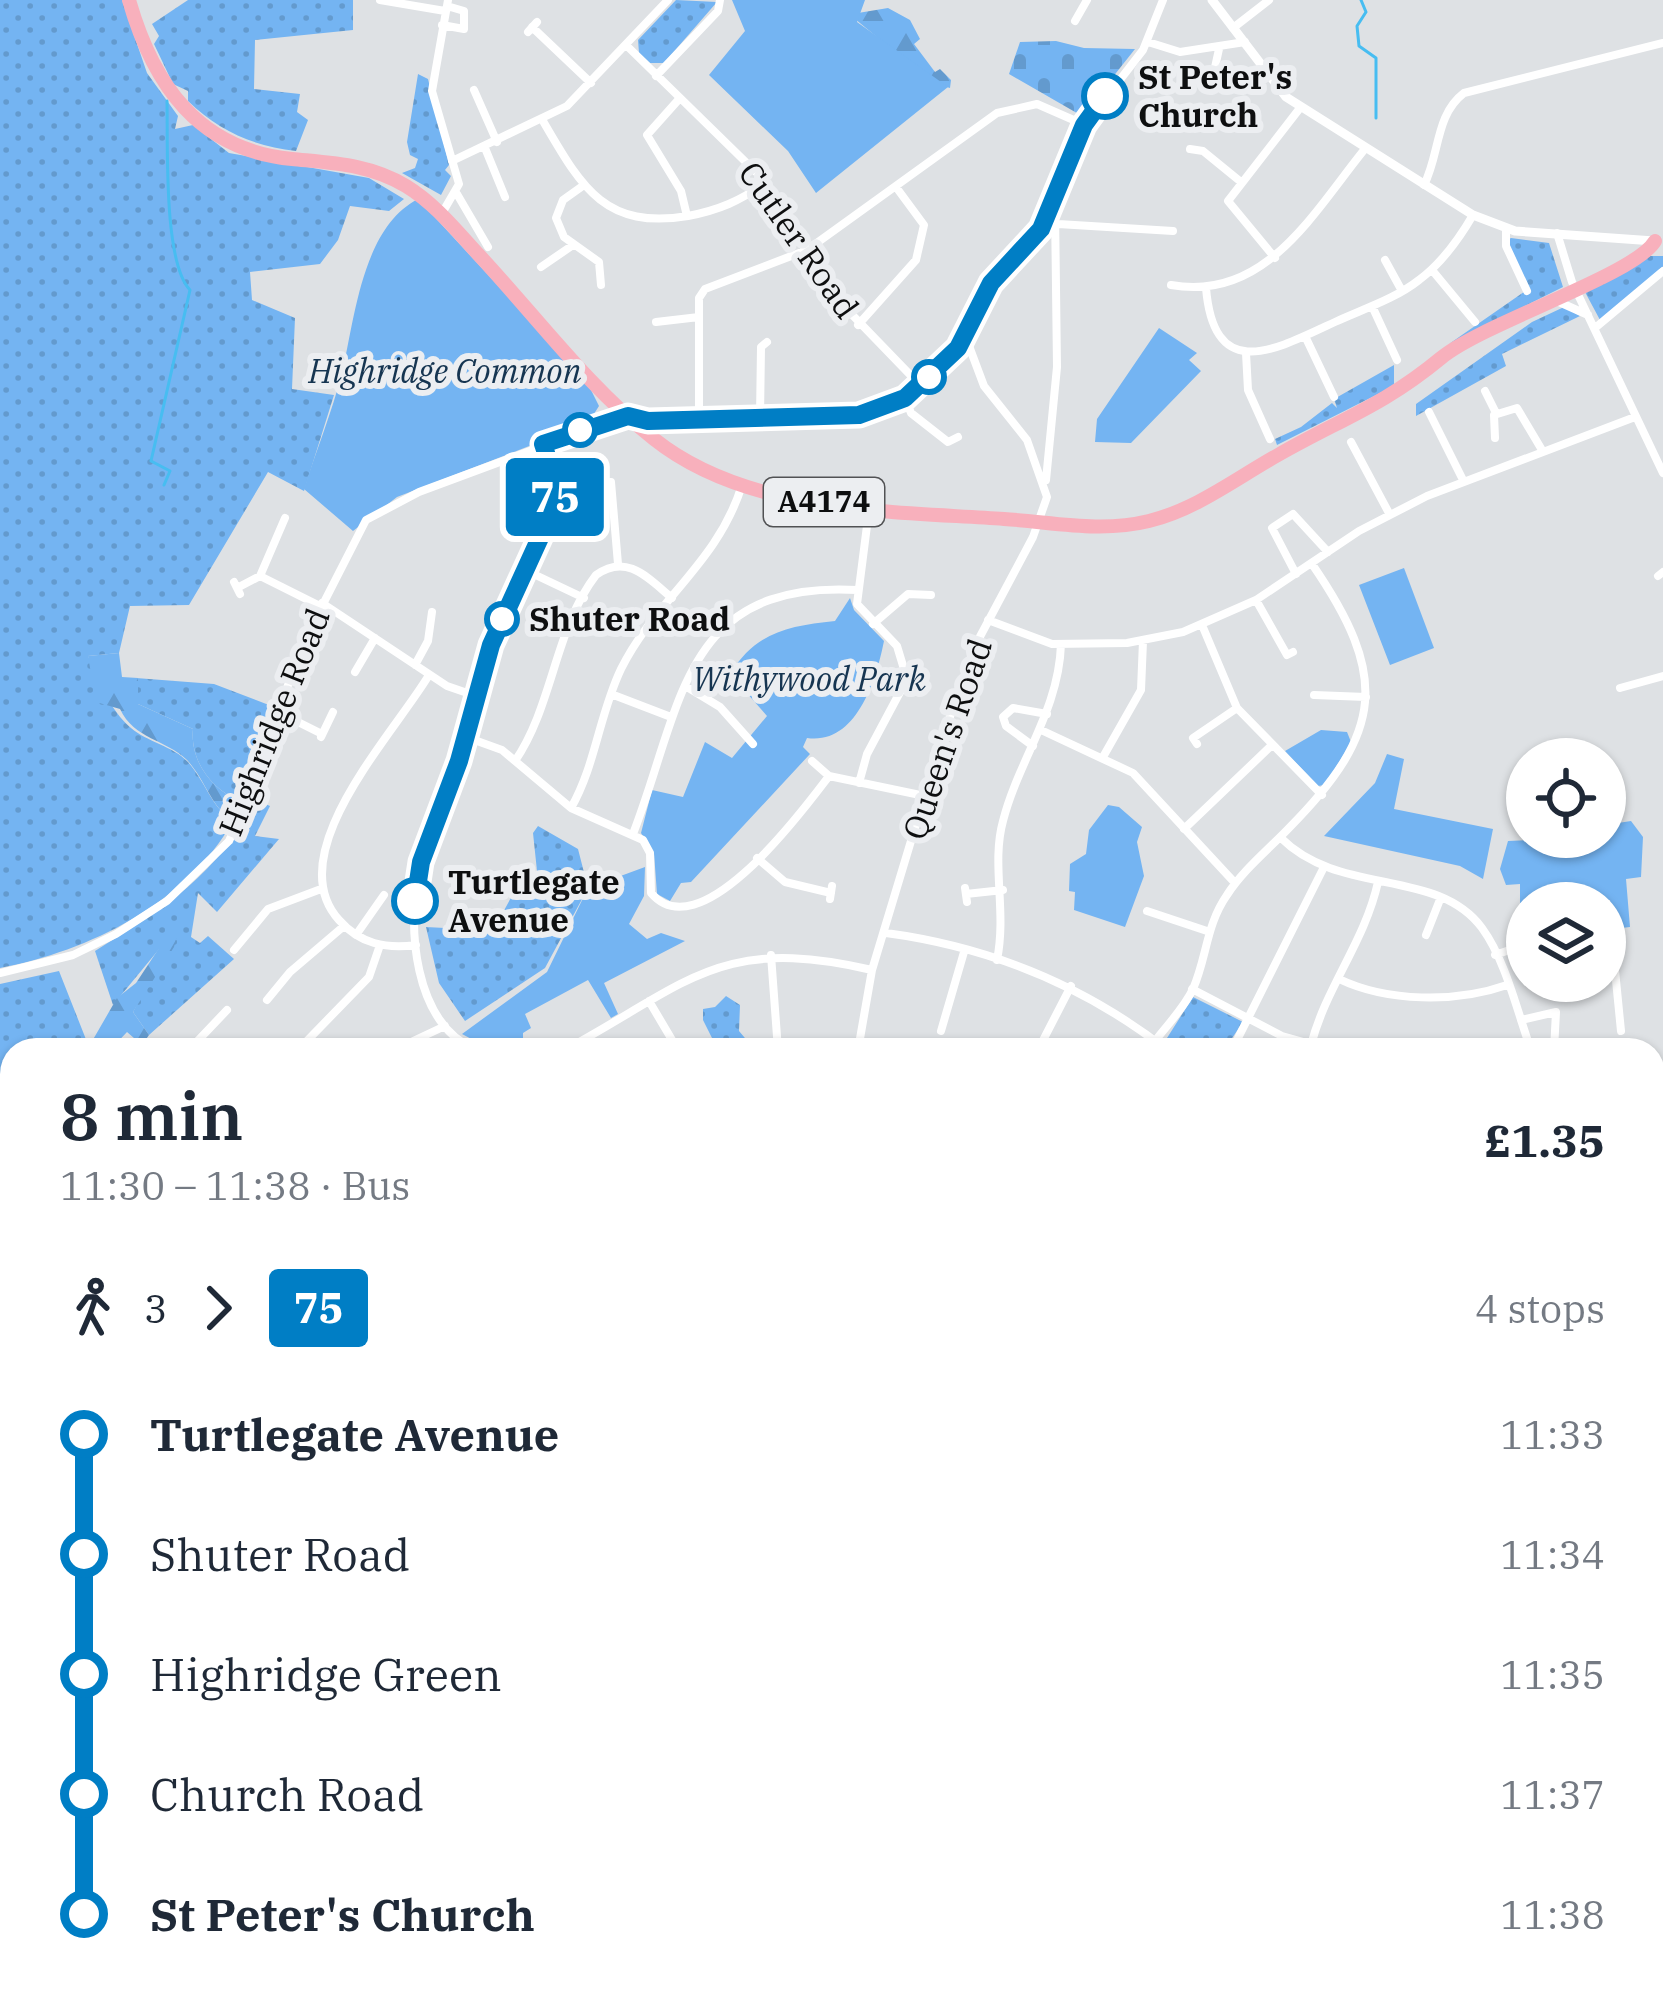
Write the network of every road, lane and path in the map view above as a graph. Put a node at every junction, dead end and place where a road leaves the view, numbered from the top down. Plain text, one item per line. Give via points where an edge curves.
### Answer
1 (129, 0) edge
2 (380, 0) edge
3 (720, 0) edge
4 (1087, 0) edge
5 (1163, 0) edge
6 (1212, 0) edge
7 (1269, 0) edge
8 (664, 1) edge
9 (447, 6) edge
10 (1075, 21) dead end
11 (442, 25) junction
12 (532, 27) dead end
13 (1233, 28) junction
14 (1148, 42) junction
15 (1245, 42) junction
16 (1663, 43) edge
17 (626, 45) junction
18 (1219, 49) junction
19 (656, 76) junction
20 (591, 83) junction
21 (1221, 83) dead end
22 (474, 90) dead end
23 (680, 98) junction
24 (1300, 108) junction
25 (543, 121) junction
26 (1084, 125) junction
27 (497, 142) junction
28 (485, 148) junction
29 (1190, 149) dead end
30 (1364, 150) junction
31 (450, 166) junction
32 (765, 182) junction
33 (1241, 182) junction
34 (584, 185) junction
35 (896, 187) junction
36 (1423, 187) junction
37 (457, 194) junction
38 (505, 197) dead end
39 (1054, 207) junction
40 (441, 214) junction
41 (1473, 215) junction
42 (687, 216) junction
43 (1058, 224) junction
44 (1506, 230) junction
45 (1173, 231) dead end
46 (1557, 233) junction
47 (1659, 238) edge
48 (573, 244) junction
49 (488, 247) dead end
50 (807, 250) junction
51 (1275, 258) junction
52 (1385, 260) dead end
53 (544, 261) dead end
54 (1432, 270) junction
55 (1663, 271) edge
56 (601, 285) dead end
57 (1171, 285) dead end
58 (1206, 288) junction
59 (1576, 289) junction
60 (1526, 291) dead end
61 (1402, 292) junction
62 (1551, 301) junction
63 (1372, 306) junction
64 (1589, 316) junction
65 (699, 317) junction
66 (656, 322) dead end
67 (1475, 322) dead end
68 (858, 325) junction
69 (1595, 328) junction
70 (966, 336) junction
71 (1305, 336) junction
72 (767, 342) dead end
73 (1246, 352) junction
74 (1396, 360) dead end
75 (920, 385) junction
76 (1485, 391) dead end
77 (607, 394) junction
78 (1334, 397) dead end
79 (905, 398) junction
80 (1429, 412) dead end
81 (1496, 413) junction
82 (1635, 416) junction
83 (632, 417) junction
84 (760, 418) junction
85 (699, 419) junction
86 (595, 425) junction
87 (958, 437) dead end
88 (1495, 438) dead end
89 (1270, 439) dead end
90 (1027, 440) junction
91 (543, 444) junction
92 (1048, 447) junction
93 (1352, 447) dead end
94 (1543, 451) junction
95 (1659, 456) edge
96 (1663, 473) edge
97 (611, 482) dead end
98 (1046, 482) junction
99 (1464, 482) junction
100 (742, 484) junction
101 (869, 508) junction
102 (1390, 515) junction
103 (285, 518) dead end
104 (1039, 522) junction
105 (1328, 551) junction
106 (1312, 564) junction
107 (618, 565) junction
108 (525, 570) junction
109 (1296, 574) junction
110 (260, 576) junction
111 (237, 588) dead end
112 (858, 590) junction
113 (931, 595) dead end
114 (584, 598) junction
115 (672, 598) junction
116 (1256, 600) junction
117 (321, 604) junction
118 (432, 612) dead end
119 (988, 620) junction
120 (874, 624) junction
121 (1202, 625) junction
122 (375, 638) junction
123 (1143, 641) junction
124 (1061, 644) junction
125 (1288, 655) dead end
126 (416, 665) junction
127 (355, 671) dead end
128 (429, 675) junction
129 (1663, 676) edge
130 (686, 687) junction
131 (1620, 688) dead end
132 (611, 694) junction
133 (1314, 695) dead end
134 (476, 696) junction
135 (1366, 697) junction
136 (1237, 708) junction
137 (333, 712) dead end
138 (280, 713) junction
139 (1047, 714) junction
140 (671, 717) junction
141 (1041, 730) junction
142 (466, 737) junction
143 (1193, 738) dead end
144 (753, 744) dead end
145 (1033, 746) junction
146 (1271, 746) junction
147 (1103, 757) junction
148 (515, 761) junction
149 (812, 761) dead end
150 (829, 776) junction
151 (859, 783) junction
152 (1322, 795) junction
153 (925, 796) junction
154 (571, 808) junction
155 (1184, 829) junction
156 (633, 835) junction
157 (1280, 837) junction
158 (757, 858) junction
159 (1323, 869) junction
160 (1378, 882) junction
161 (1235, 883) junction
162 (321, 889) junction
163 (1003, 890) junction
164 (831, 892) dead end
165 (384, 895) dead end
166 (966, 895) dead end
167 (1441, 897) junction
168 (374, 909) junction
169 (1147, 911) dead end
170 (386, 918) dead end
171 (344, 926) junction
172 (886, 932) junction
173 (1207, 932) junction
174 (356, 935) junction
175 (1426, 935) dead end
176 (380, 945) junction
177 (416, 945) junction
178 (234, 950) dead end
179 (1506, 951) edge
180 (964, 952) junction
181 (771, 955) junction
182 (1495, 955) junction
183 (997, 960) junction
184 (872, 970) junction
185 (0, 973) edge
186 (1339, 979) junction
187 (1506, 982) edge
188 (1506, 985) edge
189 (1071, 986) junction
190 (1192, 989) junction
191 (267, 1000) dead end
192 (649, 1000) junction
193 (1514, 1002) edge
194 (1620, 1002) edge
195 (227, 1010) dead end
196 (1247, 1019) junction
197 (1521, 1021) junction
198 (446, 1026) junction
199 (1623, 1028) dead end
200 (941, 1031) dead end
201 (200, 1038) edge
202 (310, 1038) edge
203 (420, 1038) edge
204 (459, 1038) edge
205 (585, 1038) edge
206 (671, 1038) edge
207 (777, 1038) edge
208 (860, 1038) edge
209 (1046, 1038) edge
210 (1150, 1038) edge
211 (1157, 1038) edge
212 (1238, 1038) edge
213 (1294, 1038) edge
214 (1314, 1038) edge
215 (1527, 1038) edge
216 (1555, 1038) edge

1 - 40 highway, A4174 via 154,70 201,125 252,152 356,166 406,186
2 - 9 street
3 - 19 street
4 - 10 street
5 - 14 street, Highridge Road
6 - 13 street
7 - 13 street
8 - 17 street
9 - 11 street
9 - 11 street via 464,11 464,29
11 - 31 street via 432,91
12 - 20 street
13 - 15 street
14 - 18 street via 1174,51
14 - 26 street, Highridge Road
15 - 18 street
15 - 24 street
16 - 36 street via 1464,93 1447,107
17 - 19 street, Cutler Road
17 - 20 street
18 - 21 street via 1211,81
19 - 23 street, Cutler Road
20 - 25 street
22 - 27 street
23 - 32 street, Cutler Road
23 - 42 street via 646,135
24 - 30 street
24 - 33 street
25 - 27 street
25 - 34 street
26 - 35 street via 1037,104 1012,107
26 - 39 street, Highridge Road
27 - 28 street
28 - 31 street
28 - 38 street
29 - 33 street
30 - 36 street
30 - 51 street
31 - 37 street
32 - 42 street via 728,207
32 - 50 street, Cutler Road
33 - 51 street via 1230,207
34 - 42 street via 626,216
34 - 48 street via 557,211 560,232
35 - 50 street
35 - 68 street via 924,225 922,248
36 - 41 street
37 - 40 street
37 - 49 street
39 - 43 street, Queen's Road
39 - 70 street, Highridge Road via 991,283
40 - 77 highway, A4174
41 - 44 street
41 - 54 street
43 - 45 street
43 - 92 street, Queen's Road
44 - 46 street
44 - 60 street
46 - 47 street
46 - 59 street
47 - 59 highway, A4174
48 - 53 street
48 - 56 street via 599,262
50 - 65 street via 705,290
50 - 68 street, Cutler Road
51 - 58 street
52 - 61 street
54 - 61 street
54 - 67 street
55 - 69 street
57 - 58 street
58 - 73 street via 1212,328
59 - 62 highway, A4174
59 - 64 street
61 - 63 street
62 - 64 street
62 - 104 highway, A4174 via 1510,320 1381,414 1300,444 1171,515 1100,527
63 - 71 street
63 - 74 street
64 - 69 street
65 - 66 street
65 - 85 street
68 - 75 street, Cutler Road
69 - 82 street
70 - 75 street, Highridge Road
70 - 90 street via 984,386
71 - 73 street
71 - 78 street
72 - 84 street via 760,347
73 - 89 street via 1248,390
75 - 79 street, Highridge Road
76 - 81 street
77 - 83 highway, A4174
77 - 86 street
79 - 84 street, Highridge Road via 859,415
79 - 87 street via 948,442
80 - 99 street
81 - 88 street
81 - 94 street via 1523,411
82 - 94 street
82 - 95 street
83 - 85 street, Highridge Road
83 - 86 street, Highridge Road
83 - 100 highway, A4174 via 663,446
84 - 85 street, Highridge Road
86 - 91 street, Highridge Road
90 - 92 street
90 - 98 street
91 - 108 street via 555,501
91 - 117 street, Highridge Road via 375,514 355,535
92 - 98 street, Queen's Road
93 - 102 street
94 - 99 street
95 - 96 street
97 - 107 street
98 - 104 street, Queen's Road
99 - 102 street
100 - 101 highway, A4174
100 - 115 street via 731,524
101 - 104 highway, A4174
101 - 112 street
102 - 105 street
103 - 110 street
104 - 119 street, Queen's Road
105 - 106 street
105 - 109 street via 1287,514 1272,529
106 - 109 street
106 - 135 street via 1354,632
107 - 114 street via 596,575
107 - 115 street via 635,568
108 - 114 street
108 - 134 street
109 - 116 street
110 - 111 street
110 - 117 street
112 - 120 street via 861,611
112 - 130 street via 805,588 755,602 718,633
113 - 120 street via 908,594
114 - 148 street
115 - 132 street
116 - 121 street
116 - 125 street
117 - 122 street
117 - 138 street, Highridge Road
118 - 126 street
119 - 124 street
119 - 153 street, Queen's Road
120 - 151 street via 902,654 907,679
121 - 123 street
121 - 136 street
122 - 126 street
122 - 127 street
123 - 124 street
123 - 147 street via 1141,690
124 - 139 street
126 - 128 street
128 - 134 street
128 - 162 street via 326,836
129 - 131 street
130 - 140 street
130 - 144 street via 720,707
132 - 140 street
132 - 154 street via 592,767
133 - 135 street
134 - 142 street
135 - 152 street via 1351,754
136 - 143 street
136 - 146 street
137 - 138 street via 321,736
138 - 185 street, Highridge Road via 237,828 201,872 94,946
139 - 141 street
139 - 145 street via 1012,708 1003,717
140 - 156 street
141 - 145 street
141 - 147 street
142 - 148 street
142 - 177 street via 418,874
145 - 163 street via 1002,824
146 - 152 street
146 - 155 street
147 - 155 street via 1154,790
148 - 154 street
149 - 150 street
150 - 151 street
150 - 158 street
151 - 153 street
152 - 157 street
153 - 172 street, Queen's Road
154 - 156 street
155 - 161 street
156 - 158 street via 648,846 656,899 686,908
157 - 159 street
157 - 161 street
158 - 164 street via 785,882
159 - 160 street
159 - 196 street
160 - 167 street
160 - 186 street
161 - 173 street
162 - 171 street
162 - 178 street via 268,910
163 - 166 street
163 - 183 street
165 - 168 street
167 - 175 street
167 - 182 street via 1471,915
168 - 170 street
168 - 174 street
169 - 173 street
171 - 174 street
171 - 191 street via 275,982
172 - 180 street
172 - 184 street, Queen's Road
173 - 190 street
174 - 176 street
176 - 177 street
176 - 202 street via 369,977
177 - 198 street
179 - 182 street
180 - 183 street
180 - 200 street
181 - 184 street
181 - 192 street via 710,969
181 - 207 street
182 - 187 street
183 - 189 street
184 - 208 street, Queen's Road
186 - 188 street via 1382,994 1474,995
186 - 214 street
189 - 209 street
189 - 210 street
190 - 196 street
190 - 211 street
192 - 205 street
192 - 206 street
193 - 197 street
194 - 199 street
195 - 201 street
196 - 212 street
196 - 213 street
197 - 215 street
197 - 216 street via 1556,1012
198 - 203 street
198 - 204 street

